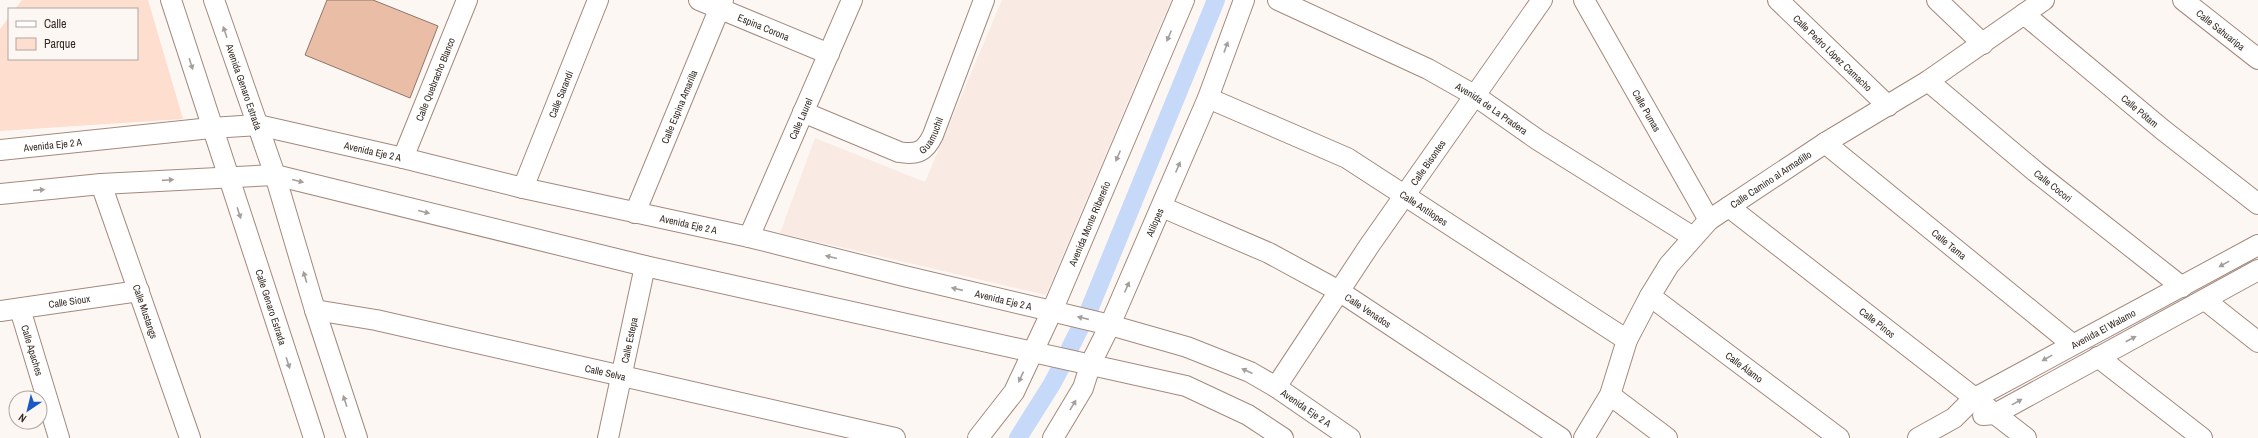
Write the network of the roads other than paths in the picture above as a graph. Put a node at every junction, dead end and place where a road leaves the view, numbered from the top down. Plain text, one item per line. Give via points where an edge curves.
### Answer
1 (171, 0) edge
2 (214, 0) edge
3 (467, 0) edge
4 (598, 0) edge
5 (699, 0) edge
6 (852, 0) edge
7 (984, 0) edge
8 (1184, 0) edge
9 (1244, 0) edge
10 (1278, 0) edge
11 (1542, 0) edge
12 (1584, 0) edge
13 (1778, 0) edge
14 (1938, 0) edge
15 (2044, 0) edge
16 (2183, 0) edge
17 (721, 4) edge
18 (2024, 14) junction
19 (1983, 44) junction
20 (829, 54) junction
21 (2258, 59) edge
22 (1928, 81) junction
23 (1474, 95) junction
24 (1208, 98) junction
25 (1888, 106) junction
26 (803, 112) junction
27 (258, 125) junction
28 (211, 128) junction
29 (1825, 143) junction
30 (0, 150) edge
31 (403, 158) junction
32 (275, 175) junction
33 (227, 176) junction
34 (101, 184) junction
35 (523, 188) junction
36 (0, 194) edge
37 (1405, 196) junction
38 (2258, 204) edge
39 (1162, 207) junction
40 (1729, 207) junction
41 (636, 213) junction
42 (1709, 220) junction
43 (749, 236) junction
44 (1692, 237) junction
45 (2258, 245) edge
46 (645, 266) junction
47 (2258, 270) edge
48 (2182, 287) junction
49 (139, 291) junction
50 (1339, 291) junction
51 (1650, 296) junction
52 (2205, 300) junction
53 (20, 309) junction
54 (315, 310) junction
55 (0, 311) edge
56 (1052, 311) junction
57 (1110, 325) junction
58 (1627, 340) junction
59 (2258, 342) edge
60 (2072, 344) junction
61 (1033, 351) junction
62 (2098, 357) junction
63 (1091, 363) junction
64 (622, 376) junction
65 (1276, 387) junction
66 (1610, 394) junction
67 (1973, 399) junction
68 (1995, 414) junction
69 (1954, 418) junction
70 (59, 438) edge
71 (190, 438) edge
72 (314, 438) edge
73 (357, 438) edge
74 (608, 438) edge
75 (895, 438) edge
76 (978, 438) edge
77 (1053, 438) edge
78 (1283, 438) edge
79 (1350, 438) edge
80 (1561, 438) edge
81 (1584, 438) edge
82 (1667, 438) edge
83 (1839, 438) edge
84 (1918, 438) edge
85 (2026, 438) edge
86 (2202, 438) edge

1 -> 28 street
27 -> 2 street, Avenida Genaro Estrada
3 - 31 street, Calle Quebracho Blanco
4 - 35 street, Calle Sarandí
5 - 17 street, Espina Corona
6 - 20 street, Calle Laurel
7 - 26 street, Guamuchil via 928,145 921,152 899,152
8 -> 56 street, Avenida Monte Ribereño
24 -> 9 street, Atilopes
10 - 23 street, Avenida de La Pradera via 1428,69
11 - 23 street, Calle Bisontes
12 - 42 street, Calle Pumas
13 - 25 street, Calle Pedro López Camacho
14 - 19 street
15 - 18 street, Calle Camino al Armadillo
16 - 21 street, Calle Sahuaripa
17 - 20 street, Espina Corona
17 - 41 street, Calle Espina Amarilla
18 - 19 street, Calle Camino al Armadillo
18 - 38 street, Calle Pótam via 2163,130
19 - 22 street, Calle Camino al Armadillo
20 - 26 street, Calle Laurel
22 - 25 street, Calle Camino al Armadillo
22 - 48 street, Calle Cocori via 2036,172
23 - 37 street, Calle Bisontes
23 - 44 street, Avenida de La Pradera via 1538,140
24 - 37 street, Calle Antilopes via 1347,158
39 -> 24 street, Atilopes
25 - 29 street, Calle Camino al Armadillo
26 - 43 street, Calle Laurel
27 - 28 street, Avenida Eje 2 A
27 - 31 street, Avenida Eje 2 A
27 - 32 street, Avenida Genaro Estrada
28 - 30 street, Avenida Eje 2 A
28 - 33 street
29 - 40 street, Calle Camino al Armadillo
29 - 60 street, Calle Tama
31 - 35 street, Avenida Eje 2 A
32 - 33 street
32 -> 46 street
54 -> 32 street
34 -> 33 street
33 -> 72 street, Calle Genaro Estrada
36 -> 34 street
34 - 49 street, Calle Mustangs
35 - 41 street, Avenida Eje 2 A
37 - 50 street, Calle Bisontes
37 - 58 street, Calle Antilopes
39 - 50 street, Calle Venados via 1269,253
57 -> 39 street, Atilopes
40 - 42 street, Calle Camino al Armadillo
40 - 67 street, Calle Pinos
41 - 43 street, Avenida Eje 2 A
42 - 44 street, Calle Camino al Armadillo
56 -> 43 street, Avenida Eje 2 A
44 - 51 street, Calle Camino al Armadillo via 1669,265
45 -> 48 street, Avenida El Walamo
46 - 61 street
46 - 64 street, Calle Estepa
47 - 52 street, Avenida El Walamo
48 - 60 street, Avenida El Walamo
49 - 53 street, Calle Sioux
49 - 71 street, Calle Mustangs
50 - 65 street, Calle Bisontes
50 - 80 street, Calle Venados
51 - 58 street, Calle Camino al Armadillo
51 - 83 street, Calle Álamo
52 - 59 street
62 -> 52 street, Avenida El Walamo
53 - 55 street, Calle Sioux
53 - 70 street, Calle Apaches
54 - 64 street, Calle Selva via 376,320
73 -> 54 street
57 -> 56 street, Avenida Eje 2 A
56 - 61 street, Avenida Monte Ribereño
57 - 63 street, Atilopes
65 -> 57 street, Avenida Eje 2 A via 1218,358
58 - 66 street, Calle Camino al Armadillo
60 -> 67 street, Avenida El Walamo
61 - 63 street
61 -> 76 street, Avenida Monte Ribereño via 1014,392
68 -> 62 street, Avenida El Walamo
62 - 86 street
77 -> 63 street, Atilopes via 1083,388
63 - 78 street via 1186,386 1248,415
64 - 74 street, Calle Estepa
64 - 75 street, Calle Selva
65 - 79 street, Avenida Eje 2 A
66 - 81 street, Calle Camino al Armadillo
66 - 82 street
67 - 68 street, Calle Pinos
67 - 69 street, Avenida El Walamo
68 - 69 street, Avenida El Walamo
68 - 85 street, Calle Pinos
69 - 84 street, Avenida El Walamo

